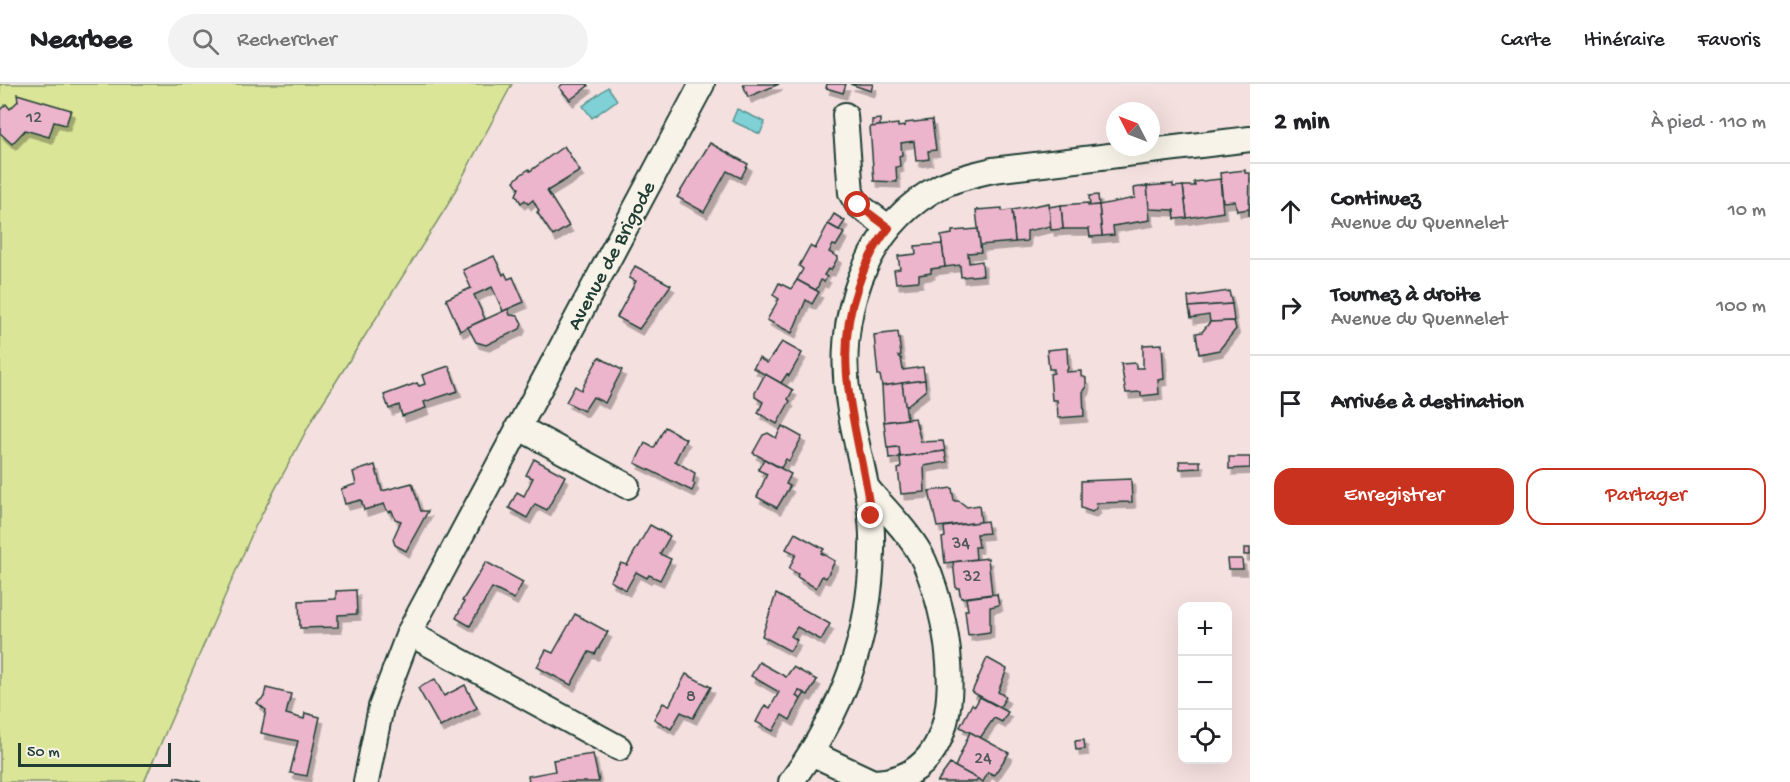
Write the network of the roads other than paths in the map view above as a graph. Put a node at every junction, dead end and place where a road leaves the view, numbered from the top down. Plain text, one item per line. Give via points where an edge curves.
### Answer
1 (702, 84) edge
2 (845, 115) dead end
3 (1250, 139) edge
4 (889, 228) junction
5 (518, 427) junction
6 (627, 486) dead end
7 (868, 489) junction
8 (409, 633) junction
9 (619, 748) dead end
10 (811, 753) junction
11 (366, 782) edge
12 (791, 782) edge
13 (873, 782) edge

1 - 5 street, Avenue de Brigode
2 - 4 street via 851,193 858,205
3 - 4 street via 993,170 964,177 922,198
4 - 7 street via 862,272 845,336 849,406
5 - 6 street
5 - 8 street, Avenue de Brigode
7 - 10 street via 873,549 863,632 842,699
7 - 13 street via 923,559 944,627 950,665 942,731 935,749 912,772 886,782
8 - 9 street
8 - 11 street, Avenue de Brigode via 381,707
10 - 12 street
10 - 13 street

